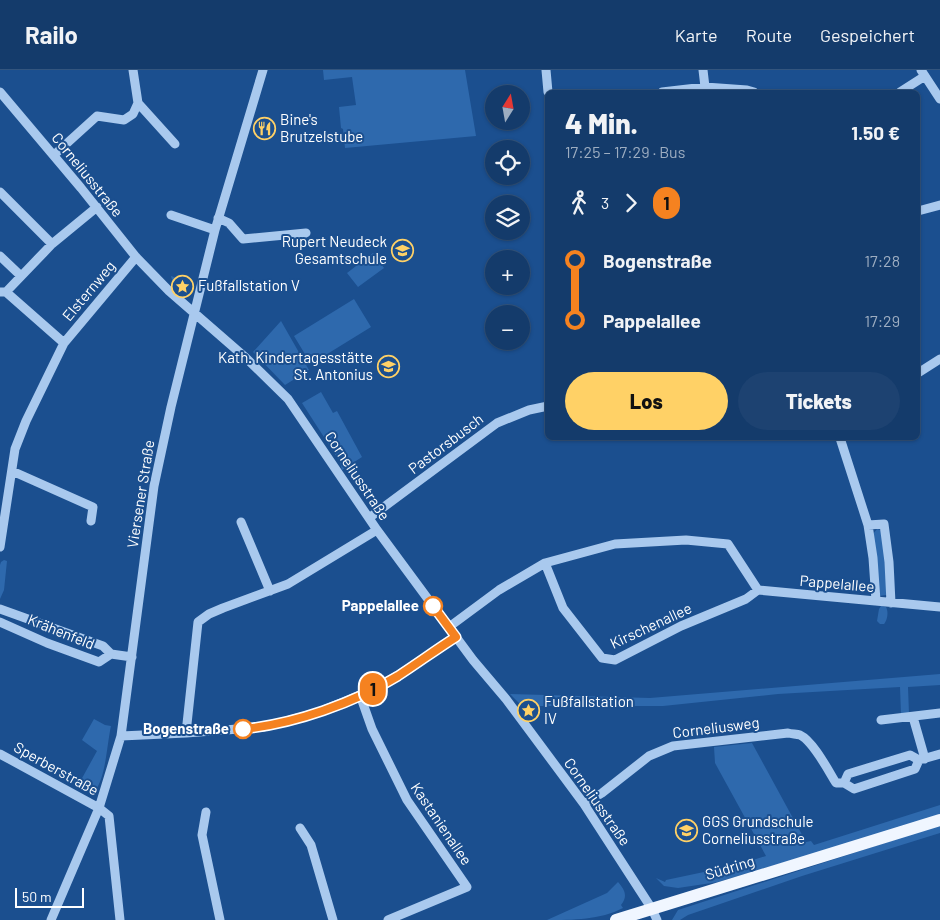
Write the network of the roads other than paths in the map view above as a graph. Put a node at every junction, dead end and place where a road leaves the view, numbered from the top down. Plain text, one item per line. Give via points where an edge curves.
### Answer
1 (133, 70) edge
2 (264, 70) edge
3 (546, 70) edge
4 (703, 70) edge
5 (923, 73) edge
6 (705, 87) junction
7 (548, 90) edge
8 (679, 90) edge
9 (747, 90) edge
10 (902, 90) edge
11 (0, 92) edge
12 (940, 99) edge
13 (138, 102) junction
14 (174, 144) dead end
15 (54, 155) junction
16 (0, 192) edge
17 (940, 205) edge
18 (97, 207) junction
19 (920, 210) edge
20 (171, 215) dead end
21 (218, 218) junction
22 (215, 230) junction
23 (306, 233) dead end
24 (52, 244) junction
25 (0, 256) edge
26 (136, 257) junction
27 (21, 276) junction
28 (3, 292) edge
29 (194, 313) junction
30 (64, 343) junction
31 (940, 358) edge
32 (920, 372) edge
33 (545, 407) edge
34 (841, 440) edge
35 (12, 471) junction
36 (369, 518) junction
37 (91, 521) dead end
38 (241, 522) dead end
39 (868, 525) junction
40 (377, 530) junction
41 (0, 547) edge
42 (545, 564) junction
43 (758, 590) junction
44 (270, 591) junction
45 (876, 601) junction
46 (891, 603) junction
47 (940, 607) edge
48 (0, 609) edge
49 (0, 622) edge
50 (449, 627) junction
51 (456, 637) junction
52 (111, 654) junction
53 (132, 657) junction
54 (360, 695) junction
55 (940, 714) edge
56 (912, 717) junction
57 (881, 720) dead end
58 (186, 733) junction
59 (121, 736) junction
60 (0, 754) edge
61 (940, 754) edge
62 (922, 760) junction
63 (844, 783) junction
64 (584, 804) junction
65 (99, 808) junction
66 (206, 812) dead end
67 (940, 820) edge
68 (300, 828) dead end
69 (654, 914) edge
70 (51, 920) edge
71 (120, 920) edge
72 (220, 920) edge
73 (333, 920) edge
74 (388, 920) edge
75 (616, 920) edge

1 - 13 street
2 - 21 street, Viersener Straße
3 - 7 street
4 - 6 street
5 - 10 street
5 - 12 street
6 - 8 street
6 - 9 street
11 - 15 street, Corneliusstraße
13 - 14 street
13 - 15 street via 133,114 124,120 97,116
15 - 18 street, Corneliusstraße
16 - 24 street
17 - 19 street
18 - 24 street
18 - 26 street, Corneliusstraße
20 - 22 street
21 - 22 street, Viersener Straße
21 - 23 street via 229,222 243,239
22 - 29 street, Viersener Straße
24 - 27 street
25 - 27 street
26 - 29 street, Corneliusstraße
26 - 30 street, Elsternweg
27 - 28 street
28 - 30 street, Elsternweg
29 - 36 street, Corneliusstraße via 288,399
29 - 53 street, Viersener Straße via 154,486
30 - 35 street, Elsternweg via 26,421 15,450
31 - 32 street
33 - 36 street, Pastorsbusch via 497,423
34 - 39 street
35 - 37 street via 93,507
35 - 41 street, Elsternweg
36 - 40 street, Corneliusstraße
38 - 44 street
39 - 45 street
39 - 46 street via 884,524
40 - 44 street via 288,584
40 - 50 street, Corneliusstraße
42 - 43 street via 615,544 686,540 728,544
42 - 43 street, Kirschenallee via 563,608 602,658 615,660 681,626 746,599
42 - 50 street via 499,590
43 - 45 street, Pappelallee
44 - 58 street via 216,611 198,622
45 - 46 street, Pappelallee
46 - 47 street, Pappelallee
48 - 52 street, Krähenfeld via 103,646
49 - 52 street, Krähenfeld via 99,662
50 - 51 street, Corneliusstraße
51 - 54 street via 397,676
51 - 64 street, Corneliusstraße
52 - 53 street, Krähenfeld
53 - 59 street, Viersener Straße
54 - 58 street via 319,712 264,727
54 - 74 street, Kastanienallee via 372,729 406,800 467,887
55 - 56 street
56 - 57 street
56 - 62 street
58 - 59 street
59 - 65 street, Viersener Straße
60 - 65 street, Sperberstraße
61 - 62 street
62 - 63 street via 915,769 854,788
62 - 63 street via 910,755 848,774
63 - 64 street, Corneliusweg via 836,783 805,739 788,733 673,746 649,756
64 - 69 street, Corneliusstraße
65 - 70 street, Viersener Straße
65 - 71 street via 109,816
66 - 72 street via 202,835
67 - 69 main road, Südring
68 - 73 street via 311,845
69 - 75 main road, Südring

